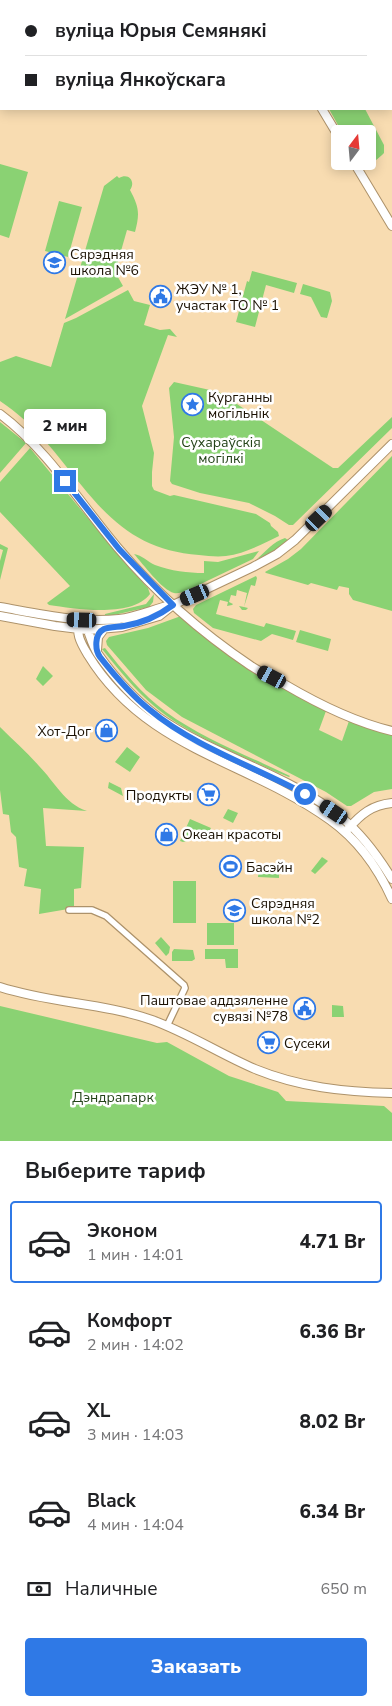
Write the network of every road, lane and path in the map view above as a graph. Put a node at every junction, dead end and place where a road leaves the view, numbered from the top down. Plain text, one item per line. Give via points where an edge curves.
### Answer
1 (323, 110) edge
2 (332, 125) edge
3 (358, 170) edge
4 (392, 226) edge
5 (0, 414) edge
6 (392, 444) edge
7 (158, 590) junction
8 (195, 595) junction
9 (173, 605) junction
10 (0, 607) edge
11 (152, 610) junction
12 (0, 616) edge
13 (188, 618) junction
14 (82, 620) junction
15 (104, 629) junction
16 (78, 630) junction
17 (88, 630) junction
18 (97, 653) junction
19 (392, 731) edge
20 (392, 803) edge
21 (351, 826) junction
22 (345, 832) junction
23 (392, 879) edge
24 (392, 900) edge
25 (69, 910) dead end
26 (0, 986) edge
27 (167, 1026) junction
28 (392, 1093) edge

1 - 2 main road
3 - 4 main road
5 - 7 main road via 41,454 119,549
6 - 8 main road via 296,540 254,567
7 - 9 main road
7 - 11 main road via 159,598
8 - 9 main road
8 - 13 main road via 188,606
9 - 11 main road
9 - 13 main road
9 - 15 main road via 159,616
10 - 14 main road
11 - 14 main road via 120,619
12 - 16 main road
13 - 19 main road via 251,666 303,695 341,714
14 - 16 main road
14 - 17 main road
15 - 17 main road
15 - 18 main road via 96,642
16 - 17 main road
16 - 22 main road via 81,644 90,658 118,693 144,718 178,740 311,807
17 - 18 main road
18 - 21 main road via 125,687 159,718 305,794
20 - 21 main road via 371,808
21 - 22 main road
21 - 23 main road via 373,849
22 - 24 main road via 374,866
25 - 27 street via 88,909 103,914 184,985
26 - 27 main road via 129,1013
27 - 28 main road via 254,1069 303,1085 350,1092

